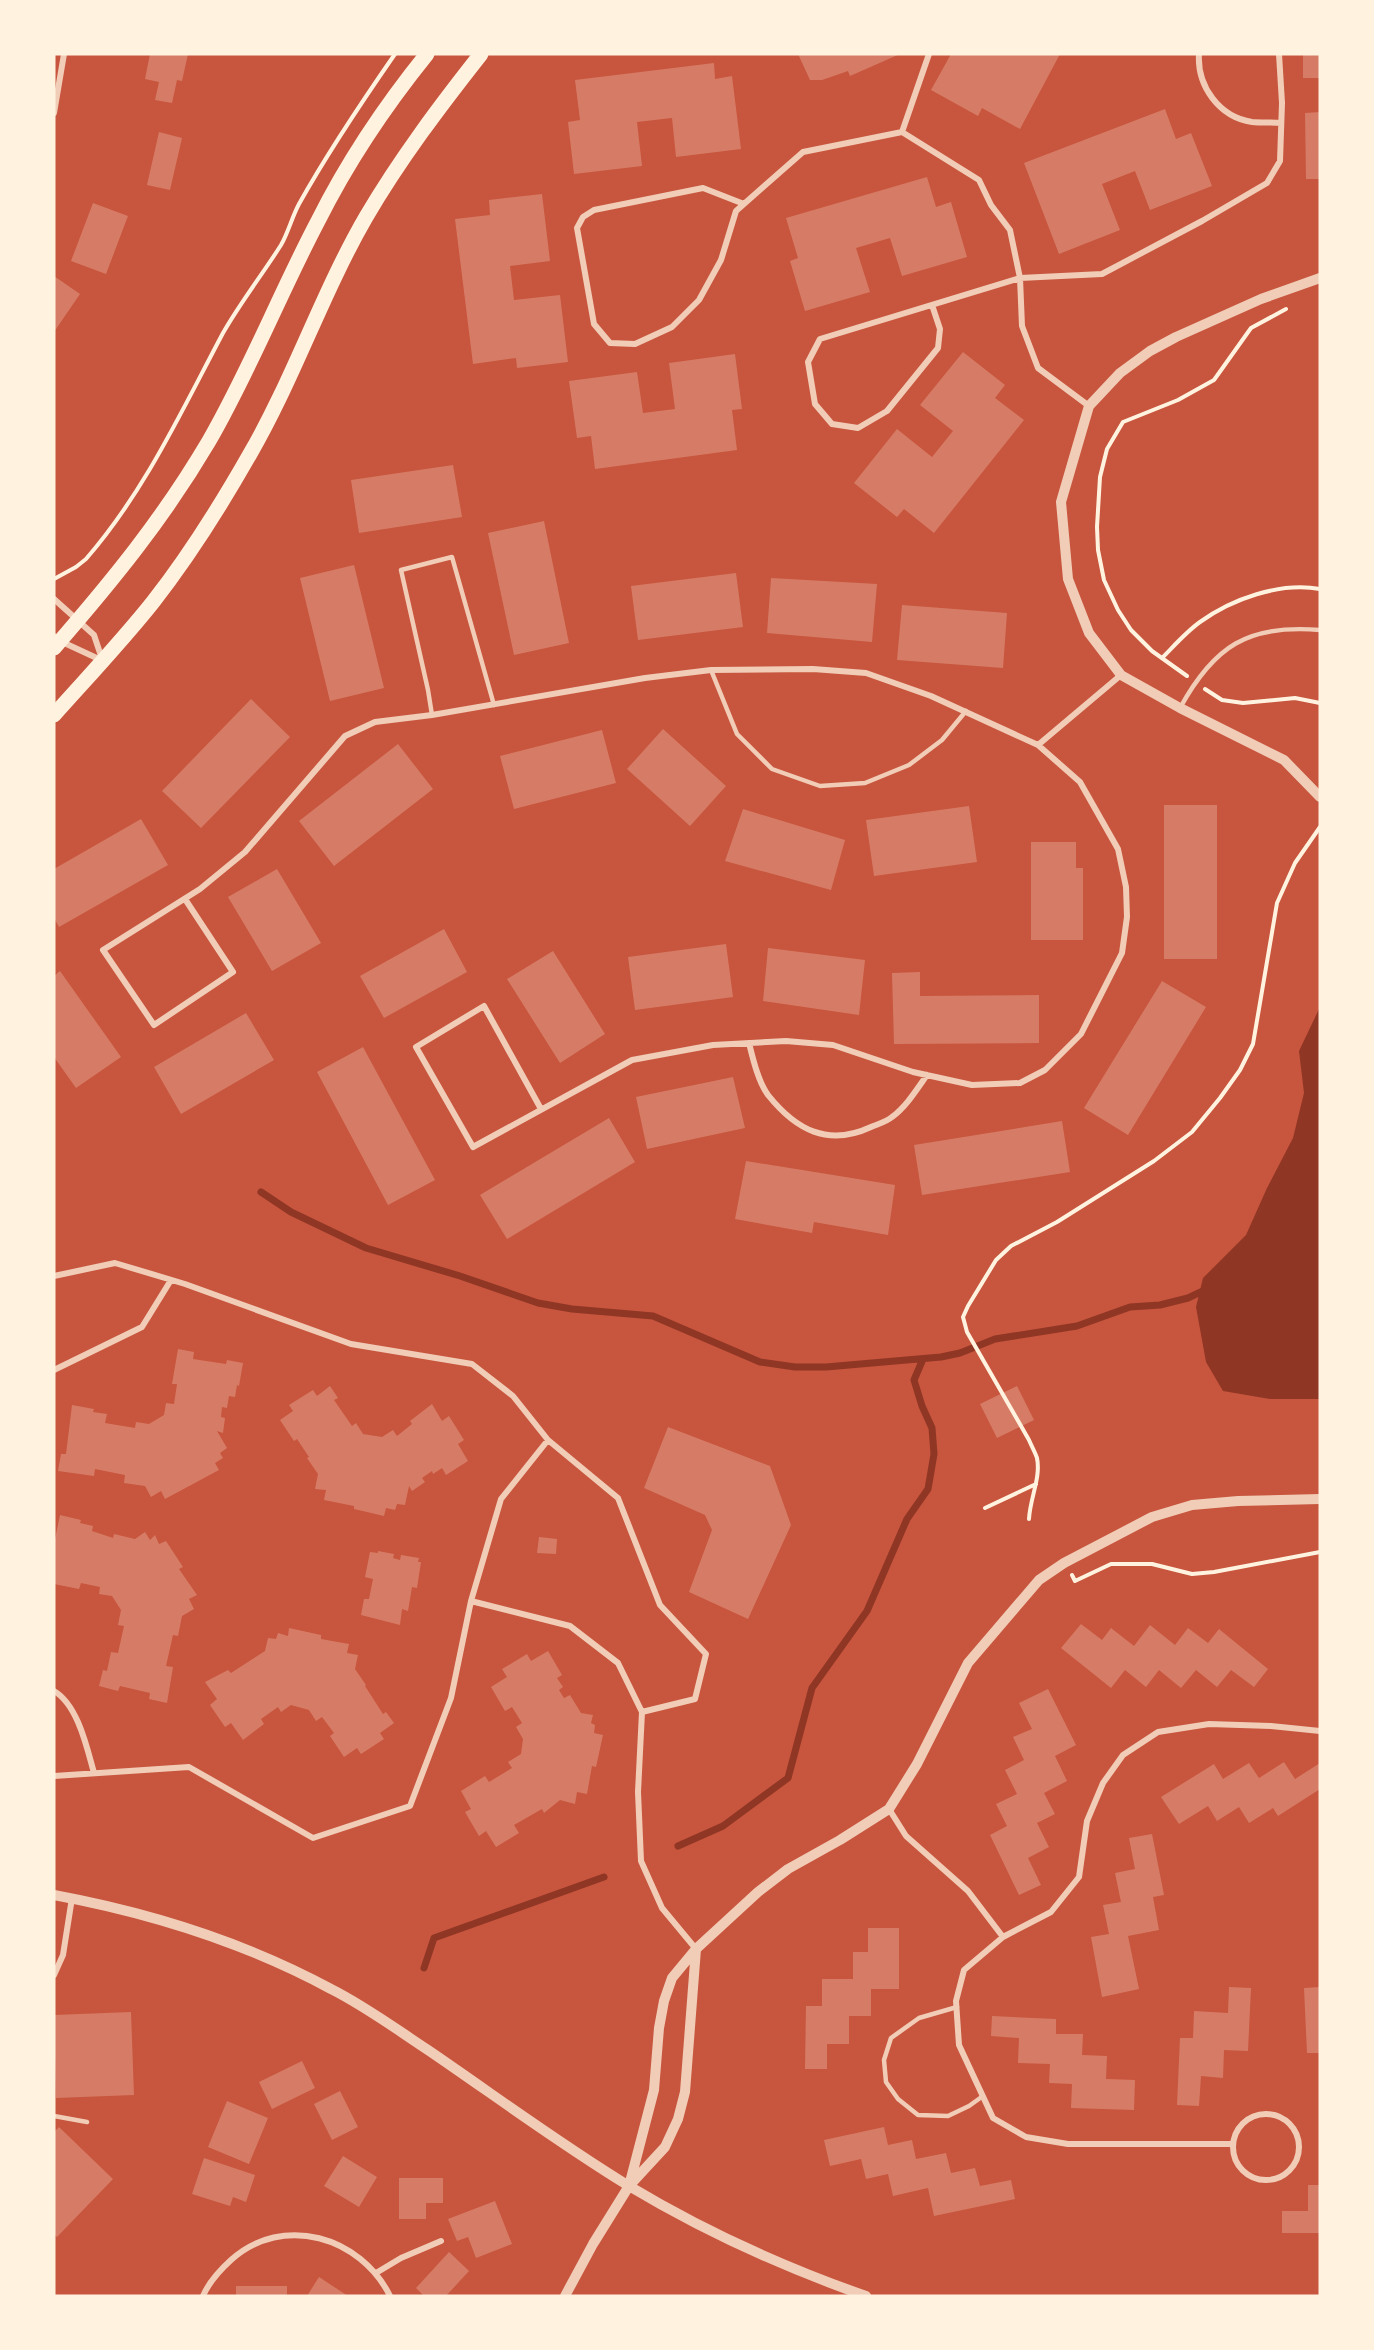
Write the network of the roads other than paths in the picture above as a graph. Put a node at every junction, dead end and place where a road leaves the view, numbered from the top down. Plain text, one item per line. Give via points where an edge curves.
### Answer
1 (64, 54) edge
2 (427, 54) edge
3 (481, 54) edge
4 (928, 54) edge
5 (1199, 54) edge
6 (1279, 54) edge
7 (54, 113) edge
8 (1281, 123) junction
9 (902, 132) junction
10 (744, 204) junction
11 (1020, 278) junction
12 (1320, 278) edge
13 (932, 305) junction
14 (1089, 406) junction
15 (54, 598) edge
16 (79, 621) junction
17 (1320, 630) edge
18 (56, 642) edge
19 (102, 660) junction
20 (711, 670) junction
21 (1121, 675) junction
22 (495, 705) junction
23 (1180, 708) junction
24 (966, 711) junction
25 (54, 715) edge
26 (432, 715) junction
27 (1038, 745) junction
28 (1320, 797) edge
29 (185, 899) junction
30 (749, 1043) junction
31 (927, 1075) junction
32 (541, 1109) junction
33 (54, 1276) edge
34 (171, 1280) junction
35 (54, 1370) edge
36 (549, 1440) junction
37 (1320, 1499) edge
38 (471, 1601) junction
39 (54, 1691) edge
40 (642, 1712) junction
41 (1320, 1731) edge
42 (94, 1773) junction
43 (54, 1776) edge
44 (889, 1809) junction
45 (54, 1895) edge
46 (72, 1898) junction
47 (1003, 1937) junction
48 (696, 1949) junction
49 (54, 1974) edge
50 (957, 2007) junction
51 (983, 2096) junction
52 (54, 2116) edge
53 (87, 2122) dead end
54 (1233, 2144) junction
55 (629, 2186) junction
56 (441, 2241) dead end
57 (376, 2273) junction
58 (203, 2296) edge
59 (390, 2296) edge
60 (565, 2296) edge
61 (866, 2296) edge

1 - 7 street
2 - 16 main road via 380,116 330,200 209,440 151,531
3 - 19 main road via 395,170 365,219 273,412 226,493 175,572
4 - 9 street
5 - 8 street via 1198,70 1208,95 1230,115 1251,122
6 - 8 street
8 - 11 street via 1280,161 1267,183 1102,274
9 - 10 street via 803,152
9 - 11 street via 979,180 1010,230
10 - 10 street via 736,211 721,260 699,300 672,327 634,344 610,343 594,324 577,228 583,217 594,210 703,188
11 - 13 street
11 - 14 street via 1022,326 1038,368
12 - 14 street via 1261,300 1150,351 1120,373
13 - 13 street via 940,329 938,348 887,411 858,428 832,424 815,404 808,362 820,339
14 - 21 street via 1060,502 1068,579 1089,633
15 - 16 street
16 - 18 main road
16 - 19 street via 94,635
17 - 23 lane via 1266,631 1235,644 1215,657
18 - 19 street
19 - 25 main road
20 - 22 street
20 - 24 street via 867,673
20 - 24 lane via 737,734 772,769 820,786 865,783 909,765 942,740
21 - 23 street
21 - 27 street
22 - 26 street
22 - 26 lane via 452,557 401,570
23 - 28 street via 1284,760
24 - 27 street
26 - 29 street via 375,722 345,736 245,852
27 - 31 street via 1080,782 1118,849 1126,887 1122,953 1081,1034 1045,1070 1020,1083 972,1085
29 - 29 street via 103,950 154,1025 232,972
30 - 31 street via 833,1045
30 - 31 street via 767,1093 797,1124 827,1137 858,1134 892,1118
30 - 32 street via 713,1045 632,1060
32 - 32 street via 472,1146 416,1047 484,1006
33 - 34 street via 115,1263
34 - 35 street via 142,1328
34 - 36 street via 351,1344 472,1364 513,1396
36 - 38 street via 501,1499
36 - 40 street via 618,1498 660,1605 706,1654 695,1699
37 - 44 street via 1192,1505 1152,1516 1039,1580 968,1664 917,1764
38 - 40 street via 570,1626 618,1663
38 - 42 street via 451,1698 410,1806 313,1838 189,1767
39 - 42 street via 64,1697 84,1737
40 - 48 street via 638,1792 641,1861 662,1908
41 - 47 street via 1209,1724 1158,1732 1123,1755 1103,1783 1087,1821 1079,1877 1051,1912
42 - 43 street
44 - 47 street via 906,1836 968,1891
44 - 48 street via 788,1869
45 - 46 street
46 - 49 street via 63,1955
46 - 55 street via 200,1932 333,1989
47 - 50 street via 964,1970
48 - 55 street via 672,1978 664,2001 654,2090
48 - 55 street via 685,2092 678,2119 665,2148
50 - 51 street via 959,2045
50 - 51 lane via 919,2018 891,2038 884,2060 886,2082 898,2099 918,2115 948,2116
51 - 54 street via 993,2118 1026,2137 1068,2144
52 - 53 lane
54 - 54 street via 1238,2164 1254,2178 1264,2180 1285,2175 1293,2168 1300,2148 1293,2127 1284,2119 1263,2114 1243,2124
55 - 60 street
55 - 61 street via 703,2228
56 - 57 street
57 - 58 street via 341,2245 318,2237 281,2236 258,2242 239,2253 220,2270
57 - 59 street

